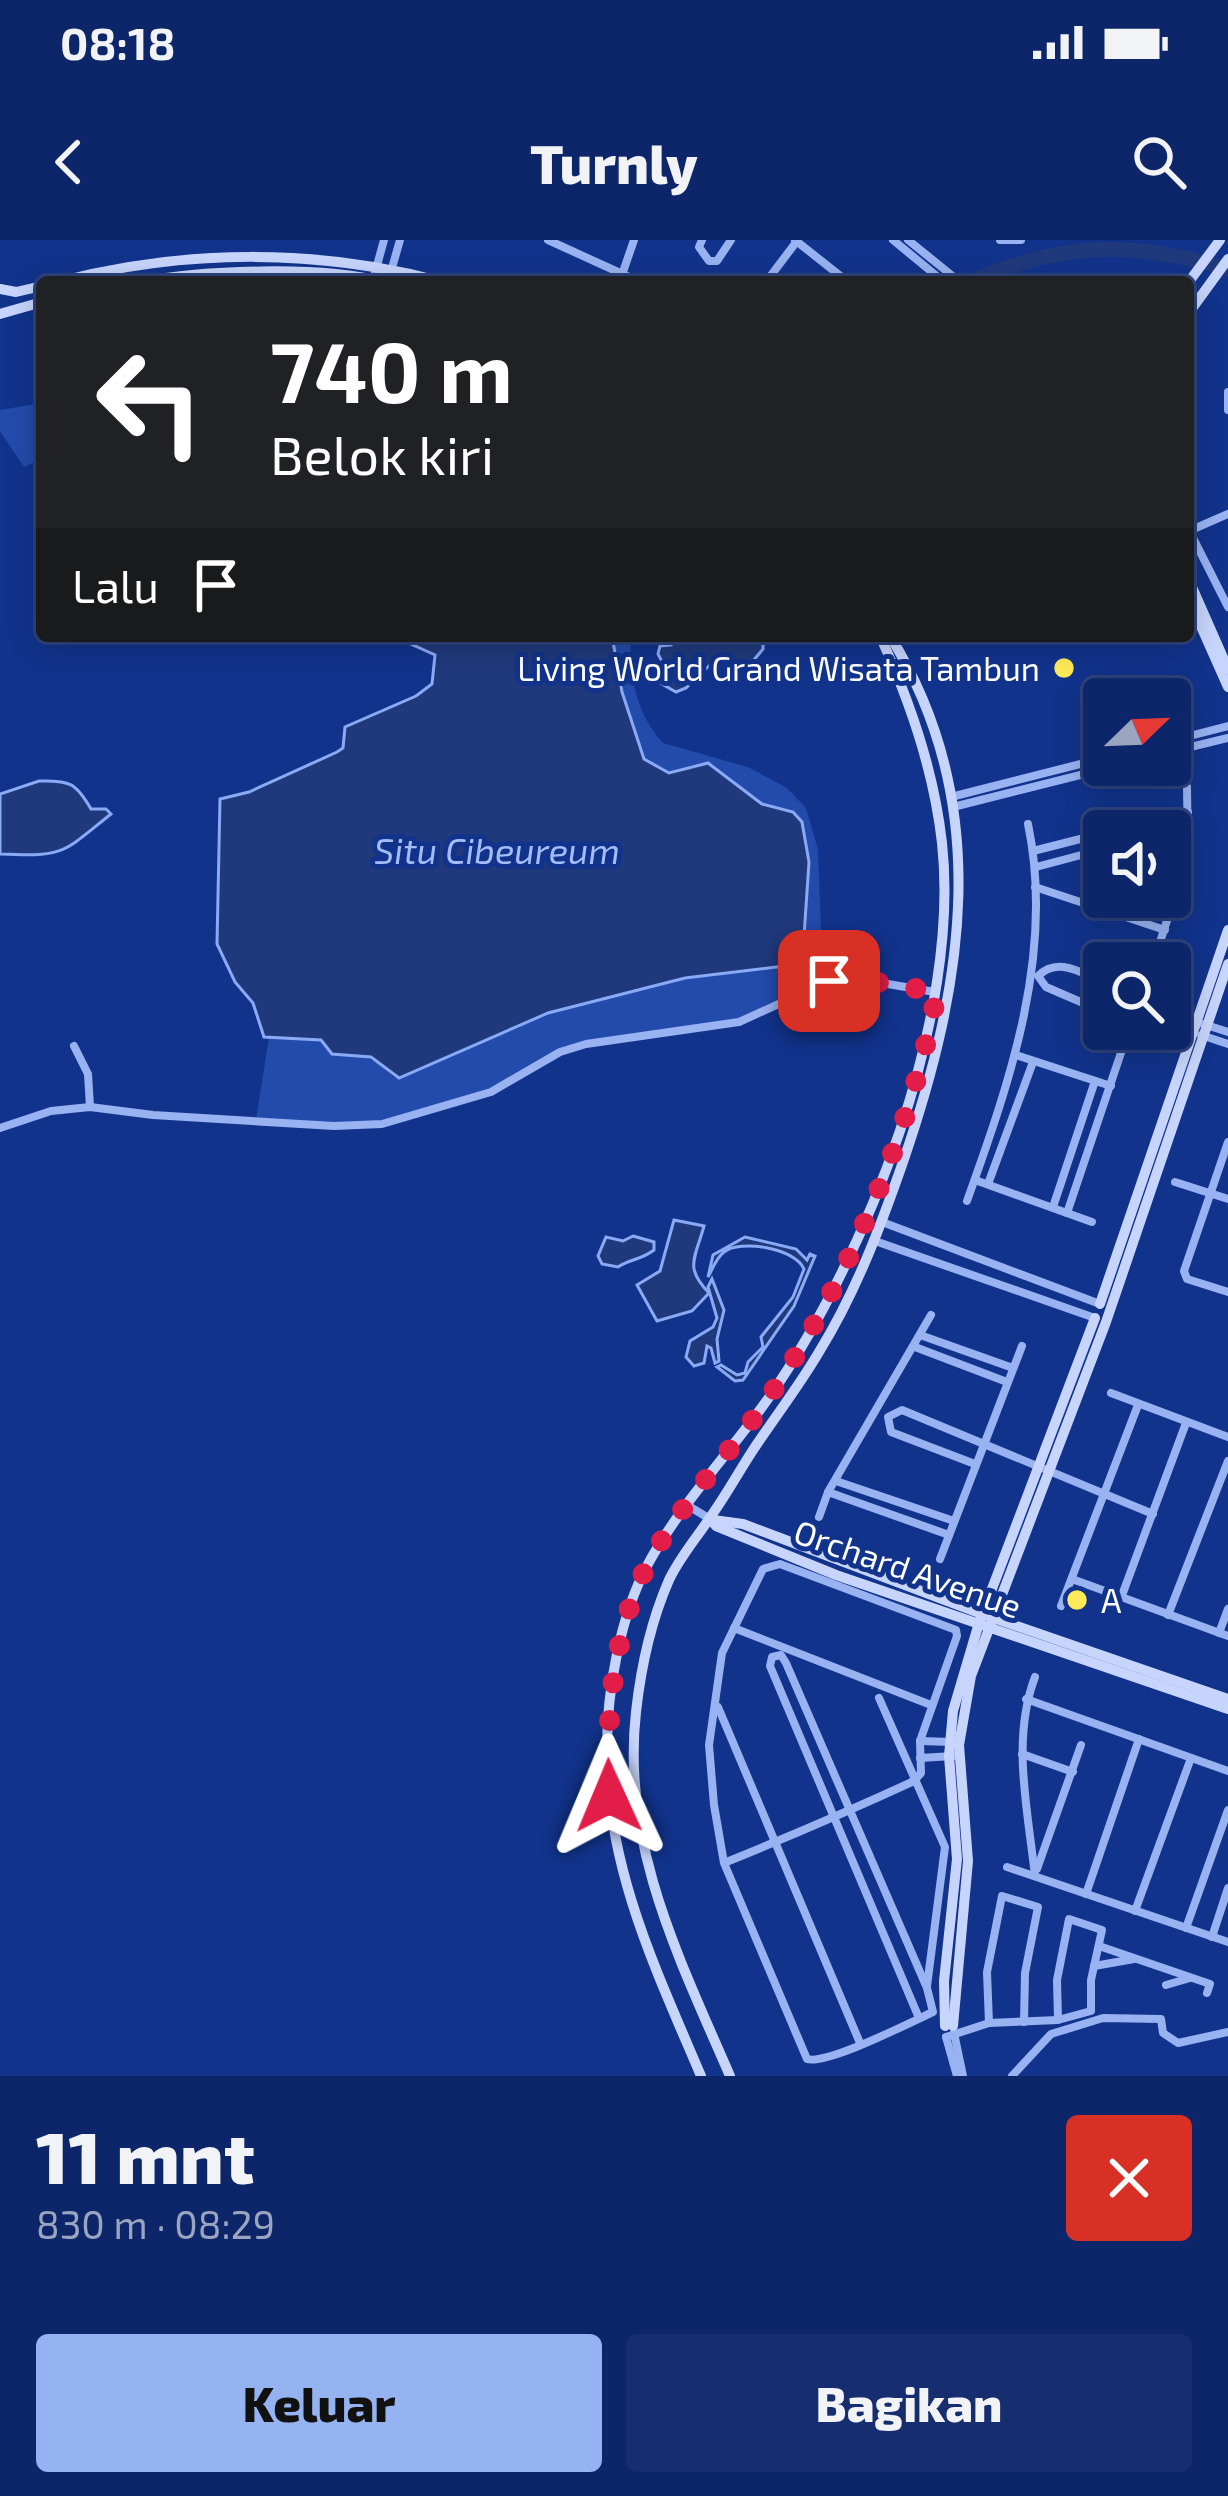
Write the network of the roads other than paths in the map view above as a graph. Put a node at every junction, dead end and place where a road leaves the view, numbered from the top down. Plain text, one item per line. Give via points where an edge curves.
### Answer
1 (384, 240) edge
2 (400, 240) edge
3 (548, 240) edge
4 (634, 240) edge
5 (702, 240) edge
6 (731, 240) edge
7 (908, 240) edge
8 (1000, 240) edge
9 (1021, 240) edge
10 (796, 241) edge
11 (895, 241) edge
12 (575, 244) edge
13 (1216, 246) edge
14 (1228, 260) edge
15 (376, 266) junction
16 (393, 268) junction
17 (623, 272) junction
18 (89, 276) edge
19 (189, 276) edge
20 (277, 276) edge
21 (379, 276) edge
22 (386, 276) edge
23 (422, 276) edge
24 (630, 276) edge
25 (770, 276) edge
26 (838, 276) edge
27 (937, 276) edge
28 (953, 276) edge
29 (1194, 276) edge
30 (36, 287) edge
31 (0, 289) edge
32 (36, 304) edge
33 (1194, 306) edge
34 (0, 314) edge
35 (1228, 392) edge
36 (1228, 409) edge
37 (1228, 514) edge
38 (1194, 528) edge
39 (1194, 540) edge
40 (1194, 592) edge
41 (1228, 607) edge
42 (1194, 610) edge
43 (883, 642) edge
44 (896, 642) edge
45 (1228, 669) edge
46 (1228, 687) edge
47 (1228, 726) edge
48 (1191, 736) edge
49 (1228, 738) edge
50 (1191, 747) edge
51 (1083, 764) edge
52 (1083, 773) edge
53 (1187, 787) dead end
54 (952, 802) junction
55 (1188, 810) edge
56 (1028, 824) dead end
57 (1083, 838) edge
58 (1034, 851) junction
59 (1083, 854) edge
60 (1035, 867) junction
61 (1035, 887) junction
62 (1083, 901) edge
63 (1135, 918) edge
64 (1168, 918) edge
65 (1165, 930) junction
66 (1228, 930) edge
67 (1161, 942) edge
68 (1228, 964) edge
69 (1083, 973) edge
70 (937, 992) junction
71 (1083, 1003) edge
72 (1191, 1026) edge
73 (1198, 1029) junction
74 (1228, 1032) edge
75 (1228, 1044) edge
76 (74, 1046) dead end
77 (1123, 1050) edge
78 (1016, 1055) junction
79 (1034, 1061) junction
80 (1095, 1081) junction
81 (1112, 1086) junction
82 (90, 1107) junction
83 (0, 1127) edge
84 (1228, 1142) edge
85 (975, 1180) junction
86 (1175, 1182) dead end
87 (988, 1184) junction
88 (1210, 1191) junction
89 (875, 1197) junction
90 (1228, 1199) edge
91 (890, 1201) junction
92 (967, 1202) dead end
93 (1052, 1207) junction
94 (1066, 1213) junction
95 (882, 1222) junction
96 (1092, 1222) dead end
97 (875, 1241) junction
98 (845, 1259) junction
99 (864, 1267) junction
100 (1228, 1292) edge
101 (1106, 1305) junction
102 (931, 1315) dead end
103 (1101, 1320) junction
104 (920, 1335) junction
105 (1022, 1346) dead end
106 (915, 1347) junction
107 (1013, 1368) junction
108 (1007, 1382) junction
109 (1111, 1393) dead end
110 (1138, 1405) junction
111 (1186, 1423) junction
112 (1228, 1437) edge
113 (984, 1441) junction
114 (1228, 1461) edge
115 (975, 1464) junction
116 (1046, 1468) junction
117 (836, 1481) junction
118 (828, 1492) junction
119 (1103, 1493) junction
120 (687, 1505) junction
121 (1153, 1514) junction
122 (819, 1517) dead end
123 (710, 1519) junction
124 (954, 1521) junction
125 (949, 1534) junction
126 (940, 1559) dead end
127 (1071, 1579) junction
128 (1121, 1598) junction
129 (1061, 1606) dead end
130 (1228, 1609) edge
131 (1168, 1615) junction
132 (986, 1620) junction
133 (734, 1628) junction
134 (1223, 1635) edge
135 (1141, 1674) junction
136 (1035, 1677) dead end
137 (879, 1698) dead end
138 (1026, 1699) junction
139 (1228, 1699) edge
140 (716, 1703) junction
141 (932, 1705) junction
142 (1228, 1709) edge
143 (1139, 1739) junction
144 (920, 1741) junction
145 (1081, 1745) dead end
146 (954, 1749) junction
147 (1022, 1754) junction
148 (1191, 1757) junction
149 (920, 1758) junction
150 (1228, 1771) edge
151 (1073, 1772) junction
152 (914, 1781) junction
153 (1228, 1810) edge
154 (848, 1811) junction
155 (834, 1817) junction
156 (776, 1841) junction
157 (724, 1863) junction
158 (1007, 1867) dead end
159 (1035, 1876) junction
160 (1228, 1888) edge
161 (1086, 1894) junction
162 (1135, 1910) junction
163 (1186, 1928) junction
164 (1212, 1937) junction
165 (1228, 1942) edge
166 (1099, 1946) junction
167 (1135, 1959) junction
168 (1094, 1966) junction
169 (1192, 1978) junction
170 (1166, 1985) dead end
171 (927, 1988) junction
172 (1207, 1993) dead end
173 (919, 2018) junction
174 (1058, 2020) junction
175 (1024, 2021) junction
176 (988, 2023) junction
177 (950, 2031) junction
178 (1228, 2032) edge
179 (860, 2043) junction
180 (701, 2076) edge
181 (730, 2076) edge
182 (960, 2076) edge
183 (1012, 2076) edge

1 - 15 street
2 - 16 street
3 - 12 street
4 - 17 street
5 - 6 street via 699,248 717,261
7 - 28 street
8 - 9 street
10 - 25 street
10 - 26 street
11 - 27 street
12 - 17 street
13 - 29 street
14 - 33 street
15 - 16 street
15 - 18 street via 220,256
15 - 21 street
16 - 22 street
16 - 23 street
17 - 24 street
19 - 20 street
30 - 31 street
32 - 34 street
35 - 36 street
37 - 38 street
39 - 41 street
40 - 45 street
42 - 46 street
43 - 70 street via 904,687 937,808 944,885
44 - 54 street via 926,707
47 - 48 street
49 - 50 street
51 - 54 street
52 - 54 street
53 - 55 street
54 - 91 street via 953,980
56 - 58 street
57 - 58 street
58 - 60 street
59 - 60 street
60 - 61 street
61 - 62 street
61 - 78 street
63 - 65 street
64 - 65 street
65 - 67 street
66 - 73 street
68 - 73 street
69 - 71 street via 1064,965 1038,976
70 - 82 street via 829,981 739,1022 560,1052 491,1092 382,1124
70 - 89 street
72 - 73 street
73 - 74 street
73 - 75 street
73 - 101 street
76 - 82 street via 88,1074
77 - 81 street
78 - 79 street
78 - 85 street
79 - 80 street
79 - 87 street
80 - 81 street
80 - 93 street
81 - 94 street
82 - 83 street
84 - 88 street
85 - 87 street
85 - 92 street
86 - 88 street
87 - 93 street
88 - 90 street
88 - 100 street via 1184,1276
89 - 91 street
89 - 98 street
91 - 95 street
93 - 94 street
94 - 96 street
95 - 97 street
95 - 101 street
97 - 99 street
97 - 103 street
98 - 99 street
98 - 120 street via 772,1394
99 - 123 street via 821,1349
101 - 103 street
102 - 104 street
103 - 116 street
104 - 106 street
104 - 107 street
105 - 107 street
106 - 108 street
106 - 117 street
107 - 108 street
108 - 113 street
109 - 110 street
110 - 111 street
110 - 119 street
111 - 112 street
111 - 121 street
113 - 115 street
113 - 115 street via 902,1410 887,1417 891,1432
113 - 116 street
114 - 131 street
115 - 124 street
116 - 119 street
116 - 132 street
117 - 118 street
117 - 124 street
118 - 122 street
118 - 125 street
119 - 121 street
119 - 127 street
120 - 123 street, Orchard Avenue
120 - 180 street via 635,1596 607,1745 627,1894
121 - 128 street
123 - 132 street, Orchard Avenue via 836,1575
123 - 181 street via 671,1575 650,1634 636,1710 635,1793 665,1925
124 - 125 street
125 - 126 street
127 - 128 street
127 - 129 street
128 - 131 street
130 - 134 street
131 - 134 street
132 - 135 street, Orchard Avenue
132 - 146 street
133 - 140 street
133 - 141 street
133 - 141 street via 763,1569 780,1564 952,1628 957,1636
135 - 139 street, Orchard Avenue
135 - 142 street, Orchard Avenue
136 - 138 street
137 - 152 street
138 - 143 street
138 - 147 street
140 - 156 street
140 - 157 street via 709,1744
141 - 144 street
143 - 148 street
143 - 161 street
144 - 146 street
144 - 149 street
145 - 151 street
146 - 149 street
146 - 177 street via 968,1862
147 - 151 street
147 - 159 street
148 - 150 street
148 - 162 street
149 - 152 street
151 - 159 street
152 - 154 street
152 - 171 street via 945,1847
153 - 163 street
154 - 155 street
154 - 155 street via 786,1663 772,1657
154 - 171 street
155 - 156 street
155 - 173 street
156 - 157 street
156 - 179 street
157 - 179 street via 807,2059 818,2062
158 - 159 street
159 - 161 street
160 - 164 street
161 - 162 street
162 - 163 street
163 - 164 street
164 - 165 street
166 - 167 street
166 - 168 street
166 - 174 street via 1102,1930 1069,1918
167 - 168 street
167 - 169 street
168 - 174 street via 1091,2011
169 - 170 street
169 - 172 street via 1210,1984
171 - 173 street via 934,2009
173 - 179 street
174 - 175 street
175 - 176 street
175 - 176 street via 1038,1907 1002,1896 987,1972
176 - 177 street
177 - 182 street
178 - 183 street via 1178,2043 1165,2036 1160,2019 1093,2020 1051,2034

